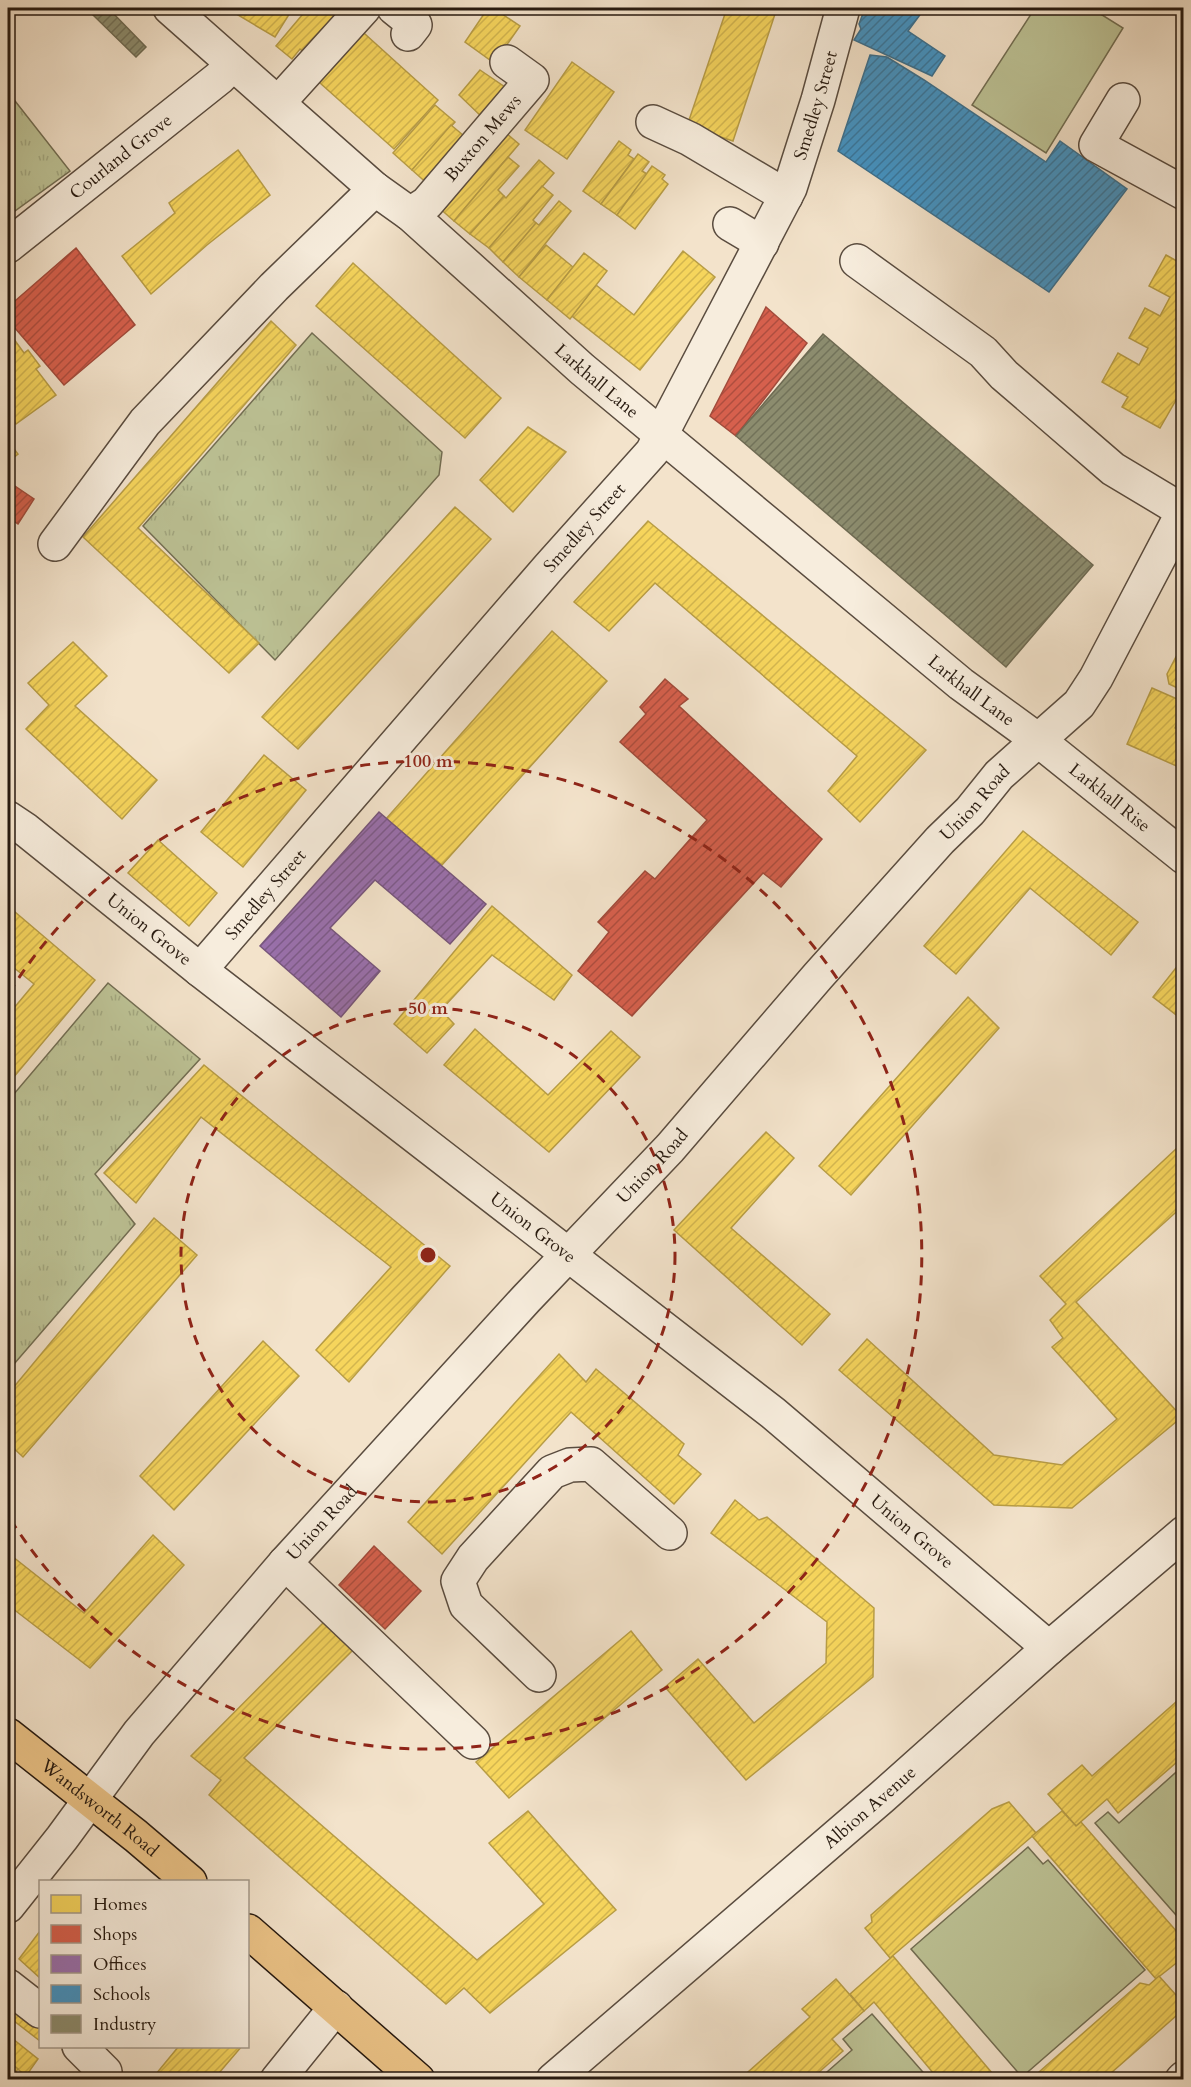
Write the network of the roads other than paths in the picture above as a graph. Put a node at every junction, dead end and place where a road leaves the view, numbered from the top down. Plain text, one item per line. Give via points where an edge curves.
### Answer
1 (170, 8) edge
2 (364, 8) edge
3 (843, 8) edge
4 (507, 62) dead end
5 (233, 64) junction
6 (1123, 100) dead end
7 (278, 103) junction
8 (652, 122) dead end
9 (375, 189) junction
10 (1184, 192) edge
11 (786, 196) junction
12 (410, 214) junction
13 (730, 224) dead end
14 (762, 243) junction
15 (8, 246) edge
16 (857, 261) dead end
17 (663, 435) junction
18 (1183, 511) edge
19 (55, 544) dead end
20 (1038, 740) junction
21 (8, 818) edge
22 (1184, 857) edge
23 (200, 970) junction
24 (569, 1256) junction
25 (670, 1533) dead end
26 (1184, 1533) edge
27 (285, 1563) junction
28 (1049, 1648) junction
29 (539, 1675) dead end
30 (8, 1735) edge
31 (473, 1742) dead end
32 (88, 1799) junction
33 (189, 1880) edge
34 (8, 1906) edge
35 (249, 1932) edge
36 (8, 1986) edge
37 (336, 2007) junction
38 (39, 2010) edge
39 (81, 2048) edge
40 (99, 2079) edge
41 (277, 2079) edge
42 (418, 2079) edge
43 (553, 2079) edge

1 - 5 street, Larkhall Lane
2 - 7 street
3 - 11 street, Smedley Street
4 - 12 street, Buxton Mews via 532,80 427,203
5 - 7 street, Larkhall Lane
5 - 15 street, Courland Grove
6 - 10 street via 1096,145
7 - 9 street, Larkhall Lane
8 - 11 street via 690,139
9 - 12 street, Larkhall Lane
9 - 19 street via 274,287 145,422
11 - 14 street, Smedley Street
12 - 17 street, Larkhall Lane via 582,369
13 - 14 street
14 - 17 street, Smedley Street
16 - 18 street via 983,352 1004,375 1113,469
17 - 20 street, Larkhall Lane via 961,684
17 - 23 street, Smedley Street
18 - 20 street, Union Road via 1086,694
20 - 22 street, Larkhall Rise
20 - 24 street, Union Road via 940,840 692,1124
21 - 23 street, Union Grove
23 - 24 street, Union Grove
24 - 27 street, Union Road
24 - 28 street, Union Grove via 773,1413
25 - 29 street via 591,1464 570,1465 552,1472 473,1558 458,1581 466,1605
26 - 28 street, Albion Avenue
27 - 31 street
27 - 32 street, Union Road via 168,1697
28 - 43 street, Albion Avenue via 873,1805
30 - 32 main road, Wandsworth Road
32 - 33 main road, Wandsworth Road
32 - 34 street, Union Road
35 - 37 main road
36 - 38 street
37 - 41 street
37 - 42 main road
39 - 40 street via 105,2072

